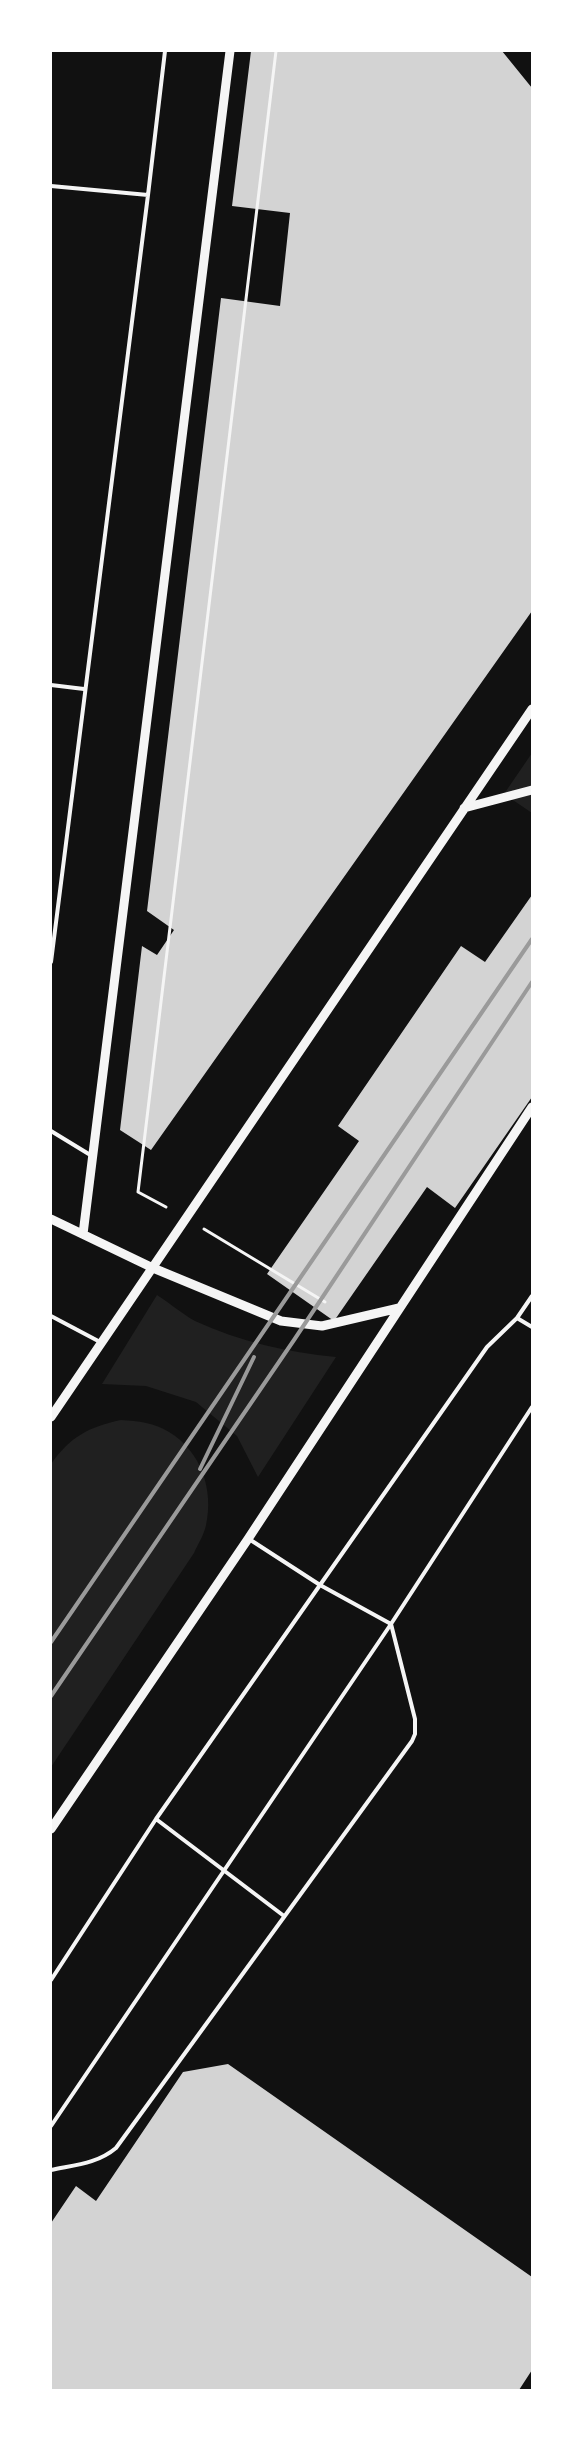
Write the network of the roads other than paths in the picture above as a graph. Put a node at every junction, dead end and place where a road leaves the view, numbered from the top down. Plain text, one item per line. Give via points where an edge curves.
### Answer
1 (165, 51) edge
2 (230, 51) edge
3 (51, 186) edge
4 (148, 195) junction
5 (51, 685) edge
6 (84, 689) junction
7 (532, 709) edge
8 (532, 790) edge
9 (464, 808) junction
10 (51, 962) edge
11 (532, 1107) edge
12 (51, 1131) edge
13 (93, 1156) junction
14 (51, 1219) edge
15 (83, 1234) junction
16 (153, 1268) junction
17 (532, 1296) edge
18 (399, 1308) junction
19 (51, 1316) edge
20 (517, 1318) junction
21 (532, 1327) edge
22 (102, 1343) junction
23 (532, 1407) edge
24 (51, 1417) edge
25 (248, 1539) junction
26 (320, 1586) junction
27 (391, 1624) junction
28 (156, 1819) junction
29 (51, 1829) edge
30 (224, 1870) junction
31 (284, 1916) junction
32 (51, 1980) edge
33 (51, 2126) edge
34 (51, 2170) edge

1 - 4 lane
2 - 13 street
3 - 4 lane
4 - 6 lane
5 - 6 lane
6 - 10 lane
7 - 9 street
8 - 9 street
9 - 16 street
11 - 18 street
12 - 13 lane
13 - 15 street
14 - 15 street
15 - 16 street
16 - 18 street via 281,1321 322,1326
16 - 22 street
17 - 20 lane
18 - 25 street
19 - 22 lane
20 - 21 lane
20 - 26 lane via 487,1347
22 - 24 street
23 - 27 lane
25 - 26 lane
25 - 29 street
26 - 27 lane
26 - 28 lane
27 - 30 lane
27 - 31 lane via 415,1719 415,1734
28 - 30 lane
28 - 32 lane
30 - 31 lane
30 - 33 lane
31 - 34 lane via 116,2148 92,2162

